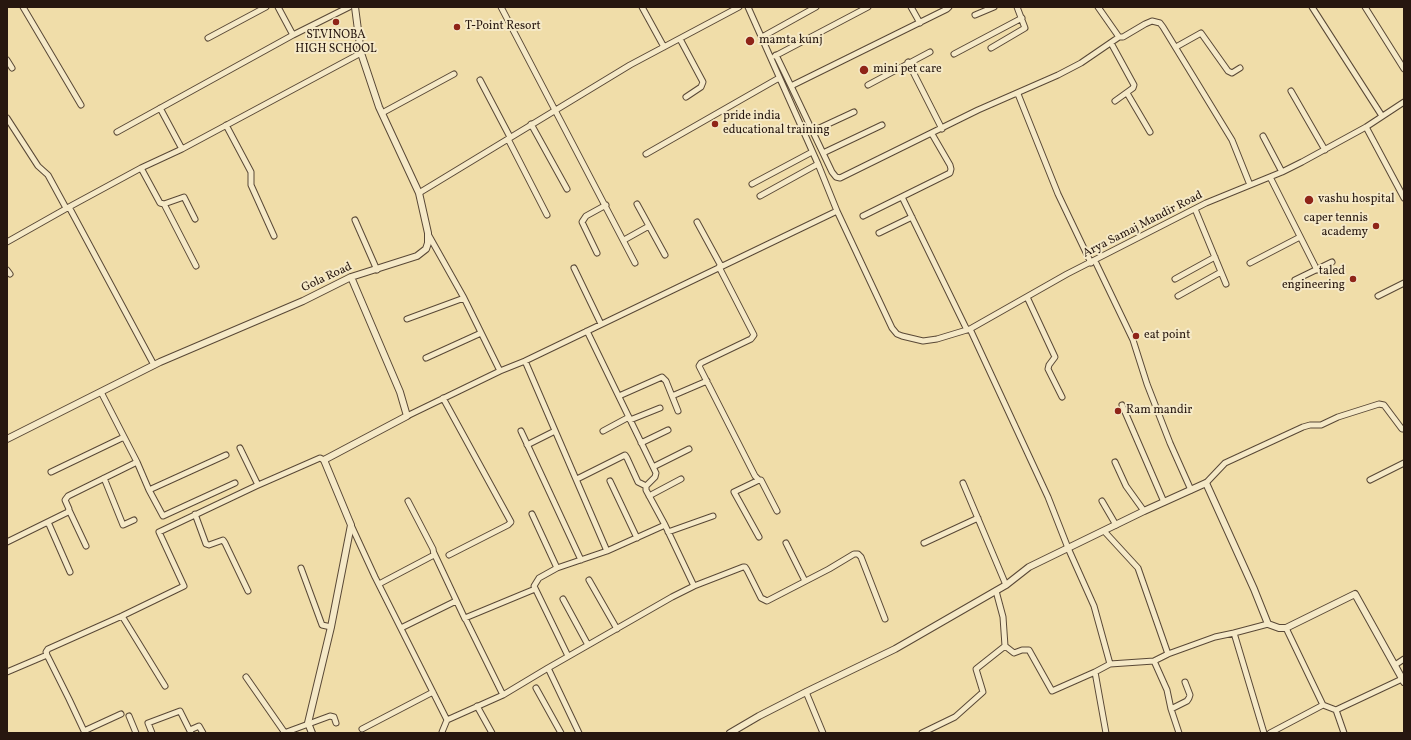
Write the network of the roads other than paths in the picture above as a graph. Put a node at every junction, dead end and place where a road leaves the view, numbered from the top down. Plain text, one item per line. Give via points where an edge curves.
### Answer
1 (23, 7) edge
2 (266, 7) edge
3 (278, 7) edge
4 (350, 7) edge
5 (355, 7) edge
6 (501, 7) edge
7 (642, 7) edge
8 (739, 7) edge
9 (748, 7) edge
10 (816, 7) edge
11 (868, 7) edge
12 (911, 7) edge
13 (949, 7) edge
14 (994, 7) edge
15 (1017, 7) edge
16 (1098, 7) edge
17 (1312, 7) edge
18 (1365, 7) edge
19 (975, 15) dead end
20 (1022, 18) junction
21 (920, 23) junction
22 (293, 35) junction
23 (762, 37) junction
24 (1119, 37) junction
25 (208, 38) dead end
26 (680, 39) junction
27 (1110, 43) junction
28 (664, 47) junction
29 (1176, 47) junction
30 (991, 48) dead end
31 (930, 52) dead end
32 (361, 53) junction
33 (954, 54) dead end
34 (776, 55) junction
35 (770, 58) junction
36 (7, 60) edge
37 (908, 62) junction
38 (12, 68) dead end
39 (1240, 68) dead end
40 (1404, 69) edge
41 (454, 74) dead end
42 (779, 78) junction
43 (480, 80) dead end
44 (868, 85) dead end
45 (790, 86) junction
46 (1291, 91) dead end
47 (1127, 92) junction
48 (1018, 94) junction
49 (686, 97) dead end
50 (1115, 101) dead end
51 (1404, 102) edge
52 (81, 104) dead end
53 (160, 108) junction
54 (555, 110) junction
55 (854, 112) dead end
56 (382, 113) junction
57 (1382, 116) junction
58 (7, 118) edge
59 (531, 124) junction
60 (226, 125) junction
61 (882, 125) dead end
62 (1366, 127) junction
63 (942, 129) junction
64 (813, 131) junction
65 (117, 132) dead end
66 (1150, 132) dead end
67 (932, 134) junction
68 (1263, 136) dead end
69 (509, 138) junction
70 (182, 149) junction
71 (1324, 150) junction
72 (812, 152) junction
73 (823, 153) junction
74 (646, 154) dead end
75 (818, 164) junction
76 (141, 168) junction
77 (1282, 172) junction
78 (1270, 177) junction
79 (752, 184) dead end
80 (1250, 185) junction
81 (567, 189) dead end
82 (419, 193) junction
83 (760, 196) dead end
84 (902, 197) junction
85 (1404, 198) edge
86 (164, 204) junction
87 (637, 204) dead end
88 (606, 205) junction
89 (68, 207) junction
90 (1195, 209) junction
91 (837, 211) junction
92 (547, 215) dead end
93 (863, 216) dead end
94 (912, 217) junction
95 (195, 219) dead end
96 (355, 220) dead end
97 (697, 222) dead end
98 (649, 226) junction
99 (879, 233) dead end
100 (428, 234) junction
101 (274, 236) dead end
102 (1300, 237) junction
103 (624, 240) junction
104 (7, 242) edge
105 (597, 253) dead end
106 (665, 255) dead end
107 (1215, 257) junction
108 (1093, 262) junction
109 (1250, 262) dead end
110 (1332, 262) dead end
111 (635, 263) dead end
112 (196, 266) dead end
113 (720, 267) junction
114 (574, 268) dead end
115 (377, 270) junction
116 (1316, 270) junction
117 (1221, 272) junction
118 (351, 277) junction
119 (1175, 279) dead end
120 (1295, 280) dead end
121 (1404, 283) edge
122 (1226, 284) dead end
123 (1178, 296) dead end
124 (1378, 296) dead end
125 (1026, 297) junction
126 (464, 298) junction
127 (407, 319) dead end
128 (601, 324) junction
129 (968, 330) junction
130 (587, 331) junction
131 (481, 333) junction
132 (426, 358) dead end
133 (525, 361) junction
134 (154, 365) junction
135 (500, 372) junction
136 (707, 381) junction
137 (101, 392) junction
138 (619, 396) junction
139 (672, 396) junction
140 (1062, 397) dead end
141 (443, 398) junction
142 (1122, 405) dead end
143 (660, 408) dead end
144 (678, 411) dead end
145 (407, 416) junction
146 (630, 419) junction
147 (1404, 429) edge
148 (668, 430) dead end
149 (521, 431) dead end
150 (555, 431) junction
151 (603, 431) dead end
152 (124, 437) junction
153 (7, 439) edge
154 (642, 443) junction
155 (527, 444) junction
156 (240, 448) dead end
157 (689, 449) dead end
158 (226, 455) dead end
159 (324, 460) junction
160 (137, 462) junction
161 (1115, 462) dead end
162 (1404, 463) edge
163 (653, 467) junction
164 (51, 472) dead end
165 (104, 478) junction
166 (577, 479) junction
167 (681, 479) dead end
168 (758, 480) junction
169 (1370, 480) dead end
170 (610, 481) dead end
171 (235, 483) dead end
172 (963, 483) dead end
173 (1206, 483) junction
174 (258, 485) junction
175 (646, 486) junction
176 (149, 490) junction
177 (1191, 490) junction
178 (649, 496) junction
179 (408, 501) dead end
180 (1102, 501) dead end
181 (1164, 502) junction
182 (69, 510) junction
183 (777, 511) dead end
184 (1144, 511) junction
185 (195, 514) junction
186 (532, 514) dead end
187 (713, 516) dead end
188 (978, 518) junction
189 (134, 520) dead end
190 (48, 522) junction
191 (351, 525) junction
192 (1116, 525) junction
193 (665, 526) junction
194 (1104, 531) junction
195 (668, 532) junction
196 (759, 537) dead end
197 (637, 538) junction
198 (7, 542) edge
199 (786, 543) dead end
200 (924, 543) dead end
201 (86, 546) dead end
202 (1068, 548) junction
203 (607, 551) junction
204 (434, 553) junction
205 (449, 555) dead end
206 (581, 560) junction
207 (301, 568) dead end
208 (557, 568) junction
209 (70, 572) dead end
210 (589, 580) dead end
211 (805, 581) junction
212 (379, 584) junction
213 (1006, 585) junction
214 (694, 586) junction
215 (536, 589) junction
216 (248, 591) dead end
217 (996, 591) junction
218 (563, 599) dead end
219 (456, 601) junction
220 (122, 616) junction
221 (465, 619) junction
222 (885, 619) dead end
223 (1268, 624) junction
224 (331, 627) junction
225 (401, 628) junction
226 (617, 628) junction
227 (1286, 628) junction
228 (1234, 633) junction
229 (588, 645) junction
230 (1006, 646) junction
231 (1168, 654) junction
232 (47, 655) junction
233 (568, 656) junction
234 (1404, 659) edge
235 (1154, 661) junction
236 (1110, 664) junction
237 (1395, 665) junction
238 (548, 668) junction
239 (7, 672) edge
240 (1095, 672) junction
241 (246, 677) dead end
242 (1403, 680) edge
243 (1185, 682) dead end
244 (165, 686) dead end
245 (536, 688) dead end
246 (433, 692) junction
247 (806, 692) junction
248 (503, 695) junction
249 (1323, 705) junction
250 (477, 706) junction
251 (1171, 709) junction
252 (1336, 710) junction
253 (121, 714) dead end
254 (129, 716) dead end
255 (447, 720) junction
256 (308, 723) junction
257 (336, 723) dead end
258 (362, 729) dead end
259 (191, 731) edge
260 (84, 732) edge
261 (136, 733) edge
262 (152, 733) edge
263 (203, 733) edge
264 (284, 733) edge
265 (312, 733) edge
266 (442, 733) edge
267 (492, 733) edge
268 (561, 733) edge
269 (578, 733) edge
270 (731, 733) edge
271 (823, 733) edge
272 (922, 733) edge
273 (1106, 733) edge
274 (1179, 733) edge
275 (1264, 733) edge
276 (1270, 733) edge
277 (1344, 733) edge

1 - 52 street
2 - 25 street
3 - 22 street
4 - 22 street
5 - 32 street, Gola Road
6 - 54 street
7 - 28 street
8 - 26 street
9 - 23 street
10 - 23 street
11 - 34 street
12 - 21 street
13 - 21 street
14 - 19 street
15 - 20 street
16 - 24 street
17 - 57 street
18 - 40 street
20 - 30 street via 1025,29
20 - 33 street
21 - 45 street
22 - 53 street
23 - 35 street
24 - 27 street
24 - 29 street via 1156,21
26 - 28 street
26 - 49 street via 703,82 701,87
27 - 47 street via 1134,85
27 - 48 street via 1071,68
28 - 54 street
29 - 39 street via 1201,33 1228,71 1232,73
29 - 80 street via 1232,140
31 - 37 street
32 - 56 street, Gola Road
32 - 60 street
34 - 35 street
34 - 45 street
35 - 42 street
36 - 38 street
37 - 44 street
37 - 63 street
41 - 56 street
42 - 72 street
42 - 74 street
43 - 69 street
45 - 64 street
46 - 71 street
47 - 50 street
47 - 66 street
48 - 63 street via 978,110
48 - 108 street via 1058,194
51 - 57 street, Arya Samaj Mandir Road
53 - 65 street
53 - 70 street
54 - 59 street
54 - 88 street
55 - 64 street
56 - 82 street, Gola Road
57 - 62 street, Arya Samaj Mandir Road
58 - 89 street
59 - 69 street
59 - 81 street
60 - 70 street
60 - 101 street via 251,172 251,185
61 - 73 street
62 - 71 street, Arya Samaj Mandir Road
62 - 85 street
63 - 67 street
64 - 73 street
67 - 73 street via 842,178 834,175
67 - 84 street via 951,171
68 - 77 street
69 - 82 street
69 - 92 street
70 - 76 street
71 - 77 street, Arya Samaj Mandir Road
72 - 75 street
72 - 79 street
75 - 83 street
75 - 91 street
76 - 86 street via 159,202
76 - 89 street
77 - 78 street, Arya Samaj Mandir Road
78 - 80 street, Arya Samaj Mandir Road
78 - 102 street
80 - 90 street, Arya Samaj Mandir Road
82 - 100 street, Gola Road
84 - 93 street
84 - 94 street
86 - 95 street via 184,197
86 - 112 street
87 - 98 street
88 - 103 street
88 - 105 street via 586,216 582,222
89 - 104 street
89 - 134 street
90 - 107 street
90 - 108 street, Arya Samaj Mandir Road
91 - 113 street
91 - 129 street, Arya Samaj Mandir Road via 894,332 923,340 937,339
94 - 99 street
94 - 129 street
96 - 115 street
97 - 113 street
98 - 103 street
98 - 106 street
100 - 115 street, Gola Road via 428,243 422,254
100 - 126 street
102 - 109 street
102 - 116 street
103 - 111 street
107 - 117 street
107 - 119 street
108 - 125 street, Arya Samaj Mandir Road
108 - 177 street via 1133,340 1147,384
110 - 116 street
113 - 128 street
113 - 136 street via 754,335 751,339 700,363 699,366
114 - 128 street
115 - 118 street, Gola Road
116 - 120 street
117 - 122 street
117 - 123 street
118 - 134 street, Gola Road via 303,301
118 - 145 street via 400,392
121 - 124 street
125 - 129 street, Arya Samaj Mandir Road
125 - 140 street via 1055,357 1048,369
126 - 127 street
126 - 131 street
128 - 130 street
129 - 202 street via 1048,497
130 - 133 street
130 - 138 street
131 - 132 street
131 - 135 street
133 - 135 street
133 - 150 street
134 - 137 street, Gola Road
135 - 141 street
136 - 139 street
136 - 168 street
137 - 152 street
137 - 153 street, Gola Road
138 - 139 street via 661,377 665,379
138 - 146 street
139 - 144 street
141 - 145 street
141 - 205 street via 511,522
142 - 181 street
143 - 146 street
145 - 159 street
146 - 151 street
146 - 154 street
147 - 173 street via 1384,406 1379,404 1322,425 1303,427 1225,463
148 - 154 street
149 - 155 street
150 - 155 street
150 - 166 street
152 - 160 street
152 - 164 street
154 - 163 street
155 - 206 street
156 - 174 street
157 - 163 street
158 - 176 street
159 - 174 street via 320,458
159 - 191 street
160 - 165 street
160 - 176 street
161 - 184 street via 1126,486
162 - 169 street
163 - 175 street via 656,476
165 - 182 street via 66,498
165 - 189 street via 122,525
166 - 175 street via 624,455 628,458 637,481
166 - 203 street
167 - 178 street
168 - 183 street via 761,480
168 - 196 street via 734,492
170 - 197 street
171 - 176 street via 163,516
172 - 188 street
173 - 177 street
173 - 223 street
174 - 185 street
175 - 178 street
177 - 181 street
178 - 193 street
179 - 204 street
180 - 192 street
181 - 184 street
182 - 190 street
182 - 201 street
184 - 192 street
185 - 216 street via 206,544 221,541 225,543
185 - 220 street via 159,532 184,586
186 - 208 street
187 - 195 street
188 - 200 street
188 - 213 street
190 - 198 street
190 - 209 street
191 - 212 street
191 - 224 street
192 - 194 street
193 - 195 street
193 - 197 street
194 - 202 street
194 - 231 street via 1138,568
195 - 214 street
197 - 203 street
199 - 211 street
202 - 213 street via 1029,567
202 - 236 street via 1094,606
203 - 206 street
204 - 212 street via 432,557
204 - 219 street
206 - 208 street
207 - 224 street via 322,625
208 - 215 street via 538,578 534,586
210 - 226 street
211 - 214 street via 767,601 761,598 744,567
211 - 222 street via 858,554
212 - 225 street
213 - 217 street
214 - 226 street
215 - 221 street
215 - 233 street
217 - 230 street via 1003,617
217 - 247 street via 895,649
218 - 229 street
219 - 221 street
219 - 225 street
220 - 232 street via 49,648
220 - 244 street
221 - 248 street
223 - 227 street
223 - 228 street
224 - 256 street
225 - 246 street
226 - 229 street
227 - 237 street via 1355,594
227 - 249 street
228 - 231 street
228 - 275 street
229 - 233 street
230 - 240 street via 1014,653 1029,650 1052,691
230 - 272 street via 976,669 983,692 955,717
231 - 235 street
232 - 239 street
232 - 260 street
233 - 238 street
234 - 237 street
235 - 236 street
235 - 251 street via 1167,690
236 - 240 street
237 - 242 street
238 - 248 street
238 - 269 street
240 - 273 street
241 - 264 street
242 - 252 street
243 - 251 street via 1190,698
245 - 268 street
246 - 255 street
246 - 258 street
247 - 270 street
247 - 271 street
248 - 250 street
249 - 252 street
249 - 276 street
250 - 255 street
250 - 267 street
251 - 274 street
252 - 277 street
253 - 260 street
254 - 261 street
255 - 266 street
256 - 257 street via 332,715
256 - 264 street
256 - 265 street
259 - 262 street via 180,711 148,723
259 - 263 street via 199,726

